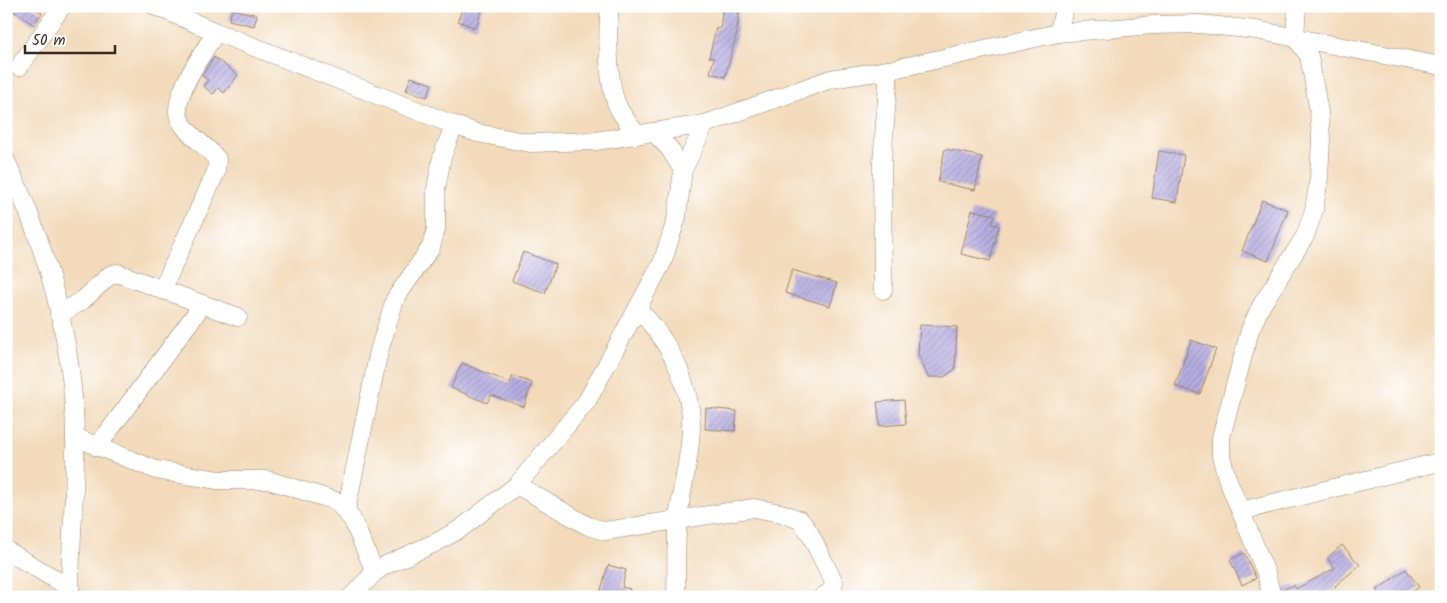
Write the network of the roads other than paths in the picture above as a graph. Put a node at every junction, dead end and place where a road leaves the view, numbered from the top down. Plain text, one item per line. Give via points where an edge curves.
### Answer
1 (62, 6) edge
2 (155, 6) edge
3 (610, 6) edge
4 (1065, 6) edge
5 (1297, 6) edge
6 (216, 32) junction
7 (1058, 33) junction
8 (1295, 37) junction
9 (1321, 42) junction
10 (1309, 56) junction
11 (1441, 66) edge
12 (19, 67) dead end
13 (889, 70) junction
14 (704, 124) junction
15 (454, 125) junction
16 (645, 134) junction
17 (6, 161) edge
18 (682, 170) junction
19 (162, 290) junction
20 (883, 290) dead end
21 (202, 304) junction
22 (638, 309) junction
23 (59, 315) junction
24 (238, 317) dead end
25 (75, 437) junction
26 (97, 447) junction
27 (1440, 462) edge
28 (517, 486) junction
29 (346, 511) junction
30 (1240, 511) junction
31 (678, 521) junction
32 (6, 550) edge
33 (375, 572) junction
34 (70, 593) edge
35 (357, 594) edge
36 (676, 597) edge
37 (822, 597) edge
38 (1272, 597) edge

1 - 12 street
2 - 6 street
3 - 16 street via 608,26 612,78 618,108
4 - 7 street
5 - 8 street
6 - 15 street
6 - 19 street via 188,78 180,102 179,118 190,134 217,159 216,172
7 - 8 street via 1200,24
7 - 13 street
8 - 9 street
8 - 10 street
9 - 10 street
9 - 11 street
10 - 30 street via 1321,138 1320,178 1314,210 1305,236 1264,300 1250,330 1221,437 1221,456
13 - 14 street via 831,79
13 - 20 street via 882,163
14 - 16 street
14 - 18 street
15 - 16 street via 530,143 596,141
15 - 29 street via 442,157 436,189 436,229 431,247 395,299 379,351
16 - 18 street via 670,148
17 - 23 street via 49,271
18 - 22 street via 677,217 662,263
19 - 21 street
19 - 23 street via 117,273
21 - 24 street
21 - 26 street
22 - 28 street via 587,401
22 - 31 street via 658,330 675,358 690,410
23 - 25 street via 71,367
25 - 26 street
25 - 34 street
26 - 29 street via 156,470 187,476 268,480 326,497
27 - 30 street
28 - 31 street via 588,526 605,531
28 - 33 street via 460,529
29 - 33 street
30 - 38 street via 1266,573
31 - 36 street
31 - 37 street via 754,508 800,520 834,582 832,590
32 - 34 street
33 - 35 street

